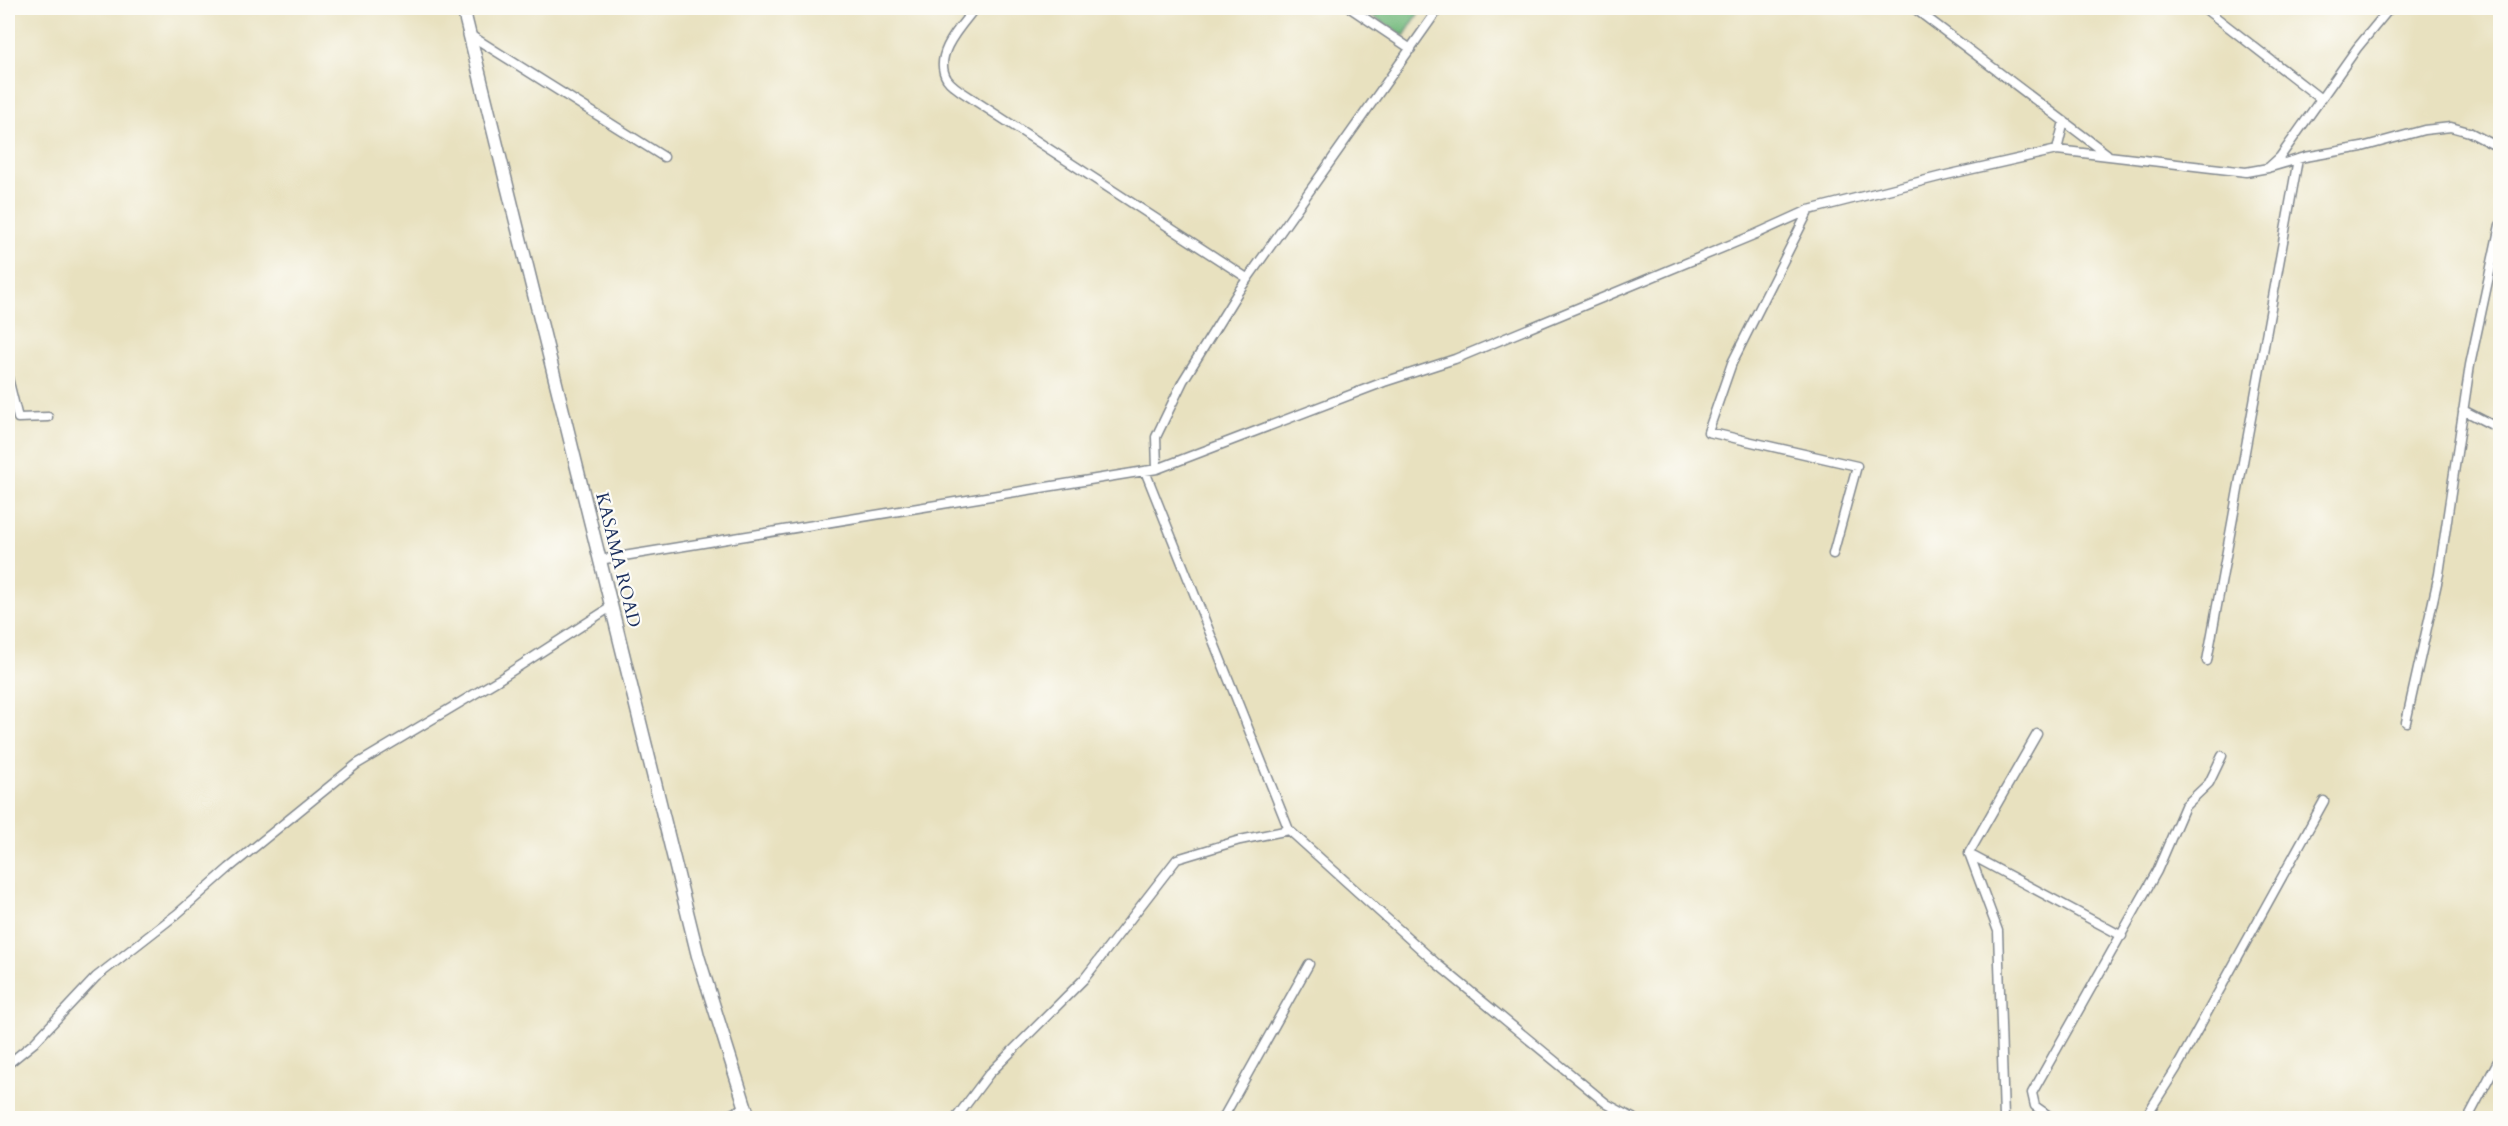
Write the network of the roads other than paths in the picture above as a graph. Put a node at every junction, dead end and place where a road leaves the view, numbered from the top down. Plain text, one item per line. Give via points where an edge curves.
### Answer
1 (463, 8) edge
2 (975, 8) edge
3 (1350, 8) edge
4 (1439, 8) edge
5 (1914, 8) edge
6 (2204, 8) edge
7 (2386, 9) edge
8 (470, 35) junction
9 (1411, 50) junction
10 (2322, 99) junction
11 (2064, 121) junction
12 (2500, 148) edge
13 (2057, 150) junction
14 (2108, 154) junction
15 (664, 157) dead end
16 (2298, 159) junction
17 (2268, 168) junction
18 (1809, 210) junction
19 (2500, 225) edge
20 (1247, 278) junction
21 (8, 378) edge
22 (2463, 410) junction
23 (48, 417) dead end
24 (2500, 429) edge
25 (1157, 470) junction
26 (1145, 471) junction
27 (1833, 554) dead end
28 (598, 560) junction
29 (611, 608) junction
30 (2207, 661) dead end
31 (2406, 722) dead end
32 (2037, 735) dead end
33 (2222, 756) dead end
34 (2324, 801) dead end
35 (1289, 830) junction
36 (1969, 854) junction
37 (2122, 936) junction
38 (1309, 964) dead end
39 (2500, 1056) edge
40 (8, 1064) edge
41 (747, 1113) edge
42 (722, 1119) edge
43 (956, 1119) edge
44 (1223, 1119) edge
45 (1633, 1119) edge
46 (2004, 1119) edge
47 (2052, 1119) edge
48 (2145, 1119) edge
49 (2468, 1119) edge

1 - 8 street, KASAMA ROAD
2 - 20 street via 952,39 943,62 948,79 977,102
3 - 9 street
4 - 9 street
5 - 11 street
6 - 10 street
7 - 10 street
8 - 15 street
8 - 28 street, KASAMA ROAD
9 - 20 street
10 - 17 street
11 - 13 street
11 - 14 street
12 - 16 street via 2451,127
13 - 14 street
13 - 18 street
14 - 17 street via 2246,172
16 - 17 street
16 - 30 street
18 - 25 street via 1455,359 1384,382
18 - 27 street via 1732,363 1708,432 1857,466
19 - 22 street
20 - 25 street via 1164,416 1156,437
21 - 23 street via 18,418
22 - 24 street
22 - 31 street via 2439,574
25 - 26 street
26 - 28 street
26 - 35 street
28 - 29 street, KASAMA ROAD
29 - 40 street via 357,764 96,976 34,1043
29 - 41 street, KASAMA ROAD via 698,956
32 - 36 street
33 - 37 street via 2209,783 2185,806 2157,871
34 - 48 street
35 - 43 street via 1240,840 1177,860 1084,979 989,1074
35 - 45 street via 1436,963 1606,1104
36 - 37 street
36 - 46 street via 1998,931
37 - 47 street via 2032,1093 2035,1106
38 - 44 street
39 - 49 street
41 - 42 street

